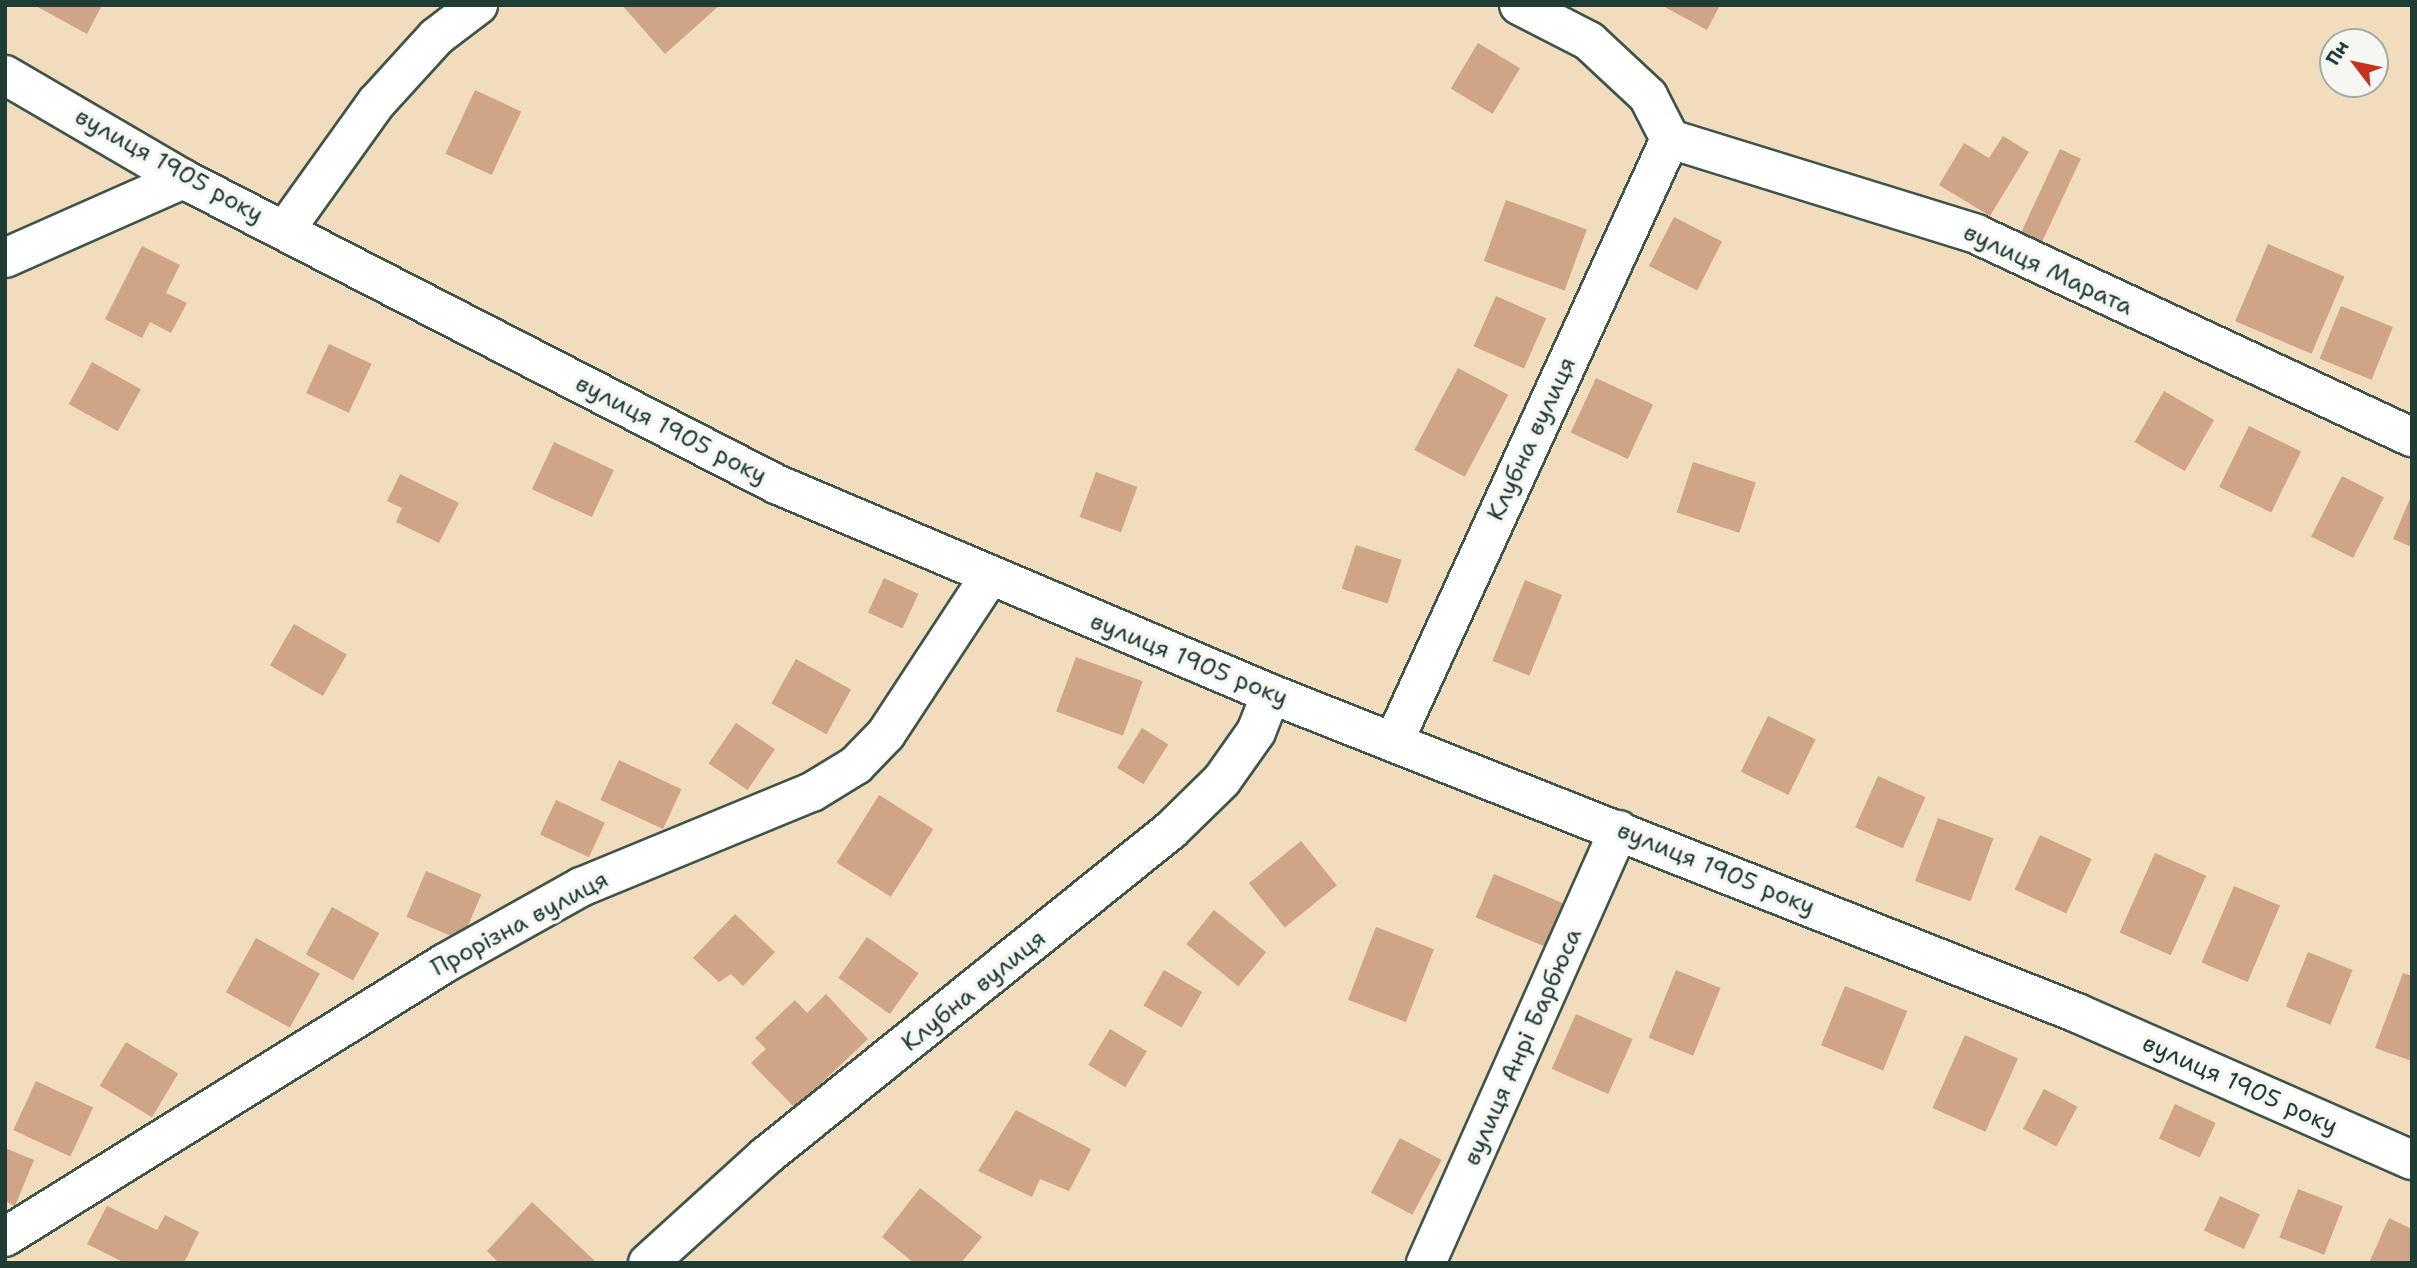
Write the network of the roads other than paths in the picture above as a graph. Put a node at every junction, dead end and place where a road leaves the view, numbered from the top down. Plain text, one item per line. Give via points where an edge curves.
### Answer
1 (478, 5) edge
2 (1519, 5) edge
3 (5, 75) edge
4 (1670, 139) junction
5 (183, 179) junction
6 (285, 230) junction
7 (5, 258) edge
8 (2412, 437) edge
9 (988, 579) junction
10 (1271, 694) junction
11 (1395, 739) junction
12 (1619, 830) junction
13 (2412, 1160) edge
14 (5, 1237) edge
15 (648, 1263) edge
16 (1426, 1263) edge

1 - 6 street via 436,37 376,103
2 - 4 street via 1589,41 1648,96
3 - 5 street, вулиця 1905 року
4 - 8 street, вулиця Марата via 1976,234
4 - 11 street, Клубна вулиця
5 - 6 street, вулиця 1905 року
5 - 7 street
6 - 9 street, вулиця 1905 року via 673,433
9 - 10 street, вулиця 1905 року
9 - 14 street, Прорізна вулиця via 887,734 856,765 811,792 569,893 445,963
10 - 11 street, вулиця 1905 року
10 - 15 street, Клубна вулиця via 1256,732 1222,780 1171,830 766,1156
11 - 12 street, вулиця 1905 року
12 - 13 street, вулиця 1905 року via 2077,1013
12 - 16 street, вулиця Анрі Барбюса

